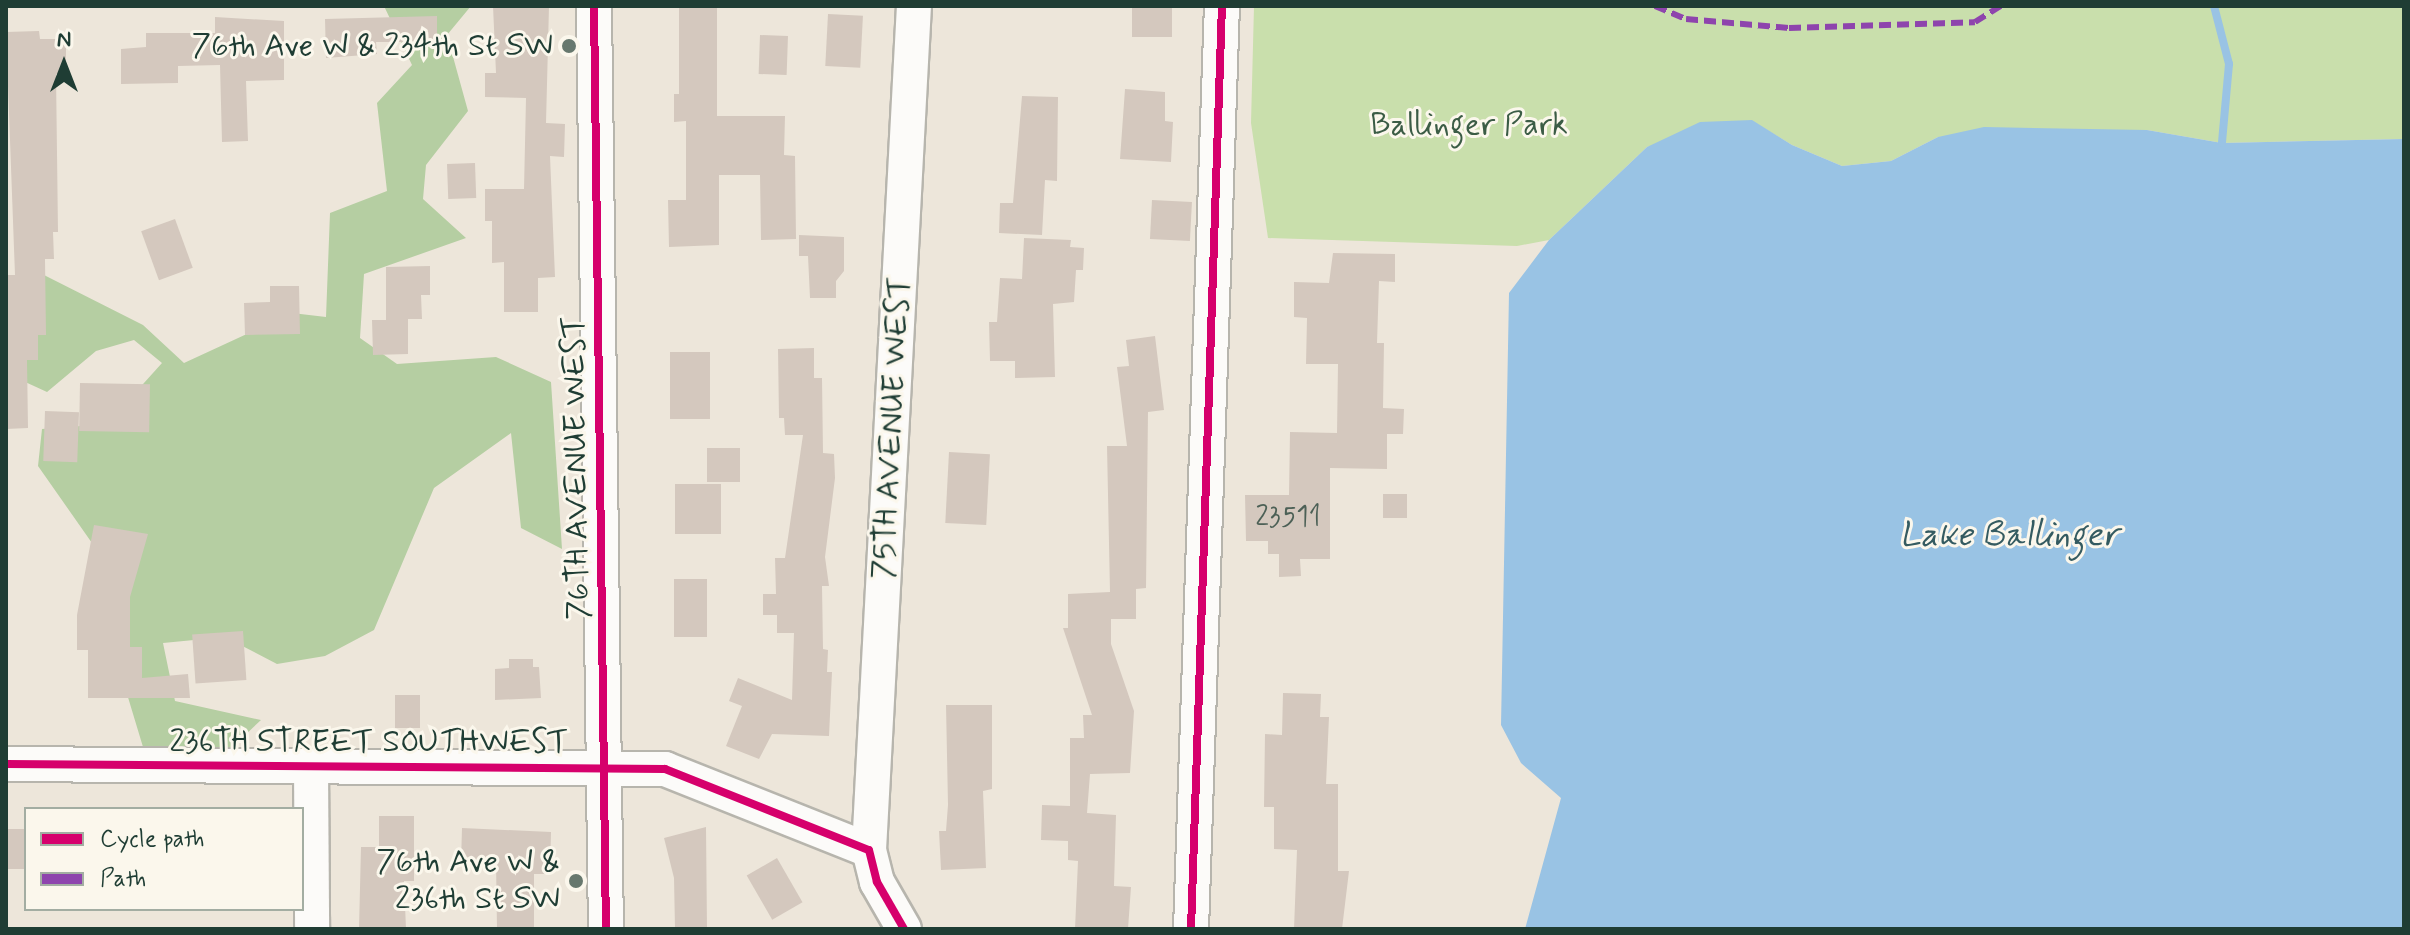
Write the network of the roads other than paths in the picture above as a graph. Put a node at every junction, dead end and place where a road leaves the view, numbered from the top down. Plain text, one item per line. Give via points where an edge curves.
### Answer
1 (594, 6) edge
2 (914, 6) edge
3 (1222, 6) edge
4 (6, 764) edge
5 (605, 766) junction
6 (311, 767) junction
7 (869, 850) junction
8 (312, 929) edge
9 (606, 929) edge
10 (904, 929) edge
11 (1191, 929) edge

1 - 5 street, 76TH AVENUE WEST
2 - 7 street, 75TH AVENUE WEST
3 - 11 street
4 - 6 street, 236TH STREET SOUTHWEST
5 - 6 street, 236TH STREET SOUTHWEST
5 - 7 street, 236TH STREET SOUTHWEST via 665,769
5 - 9 street, 76TH AVENUE WEST
6 - 8 street
7 - 10 street via 877,882

